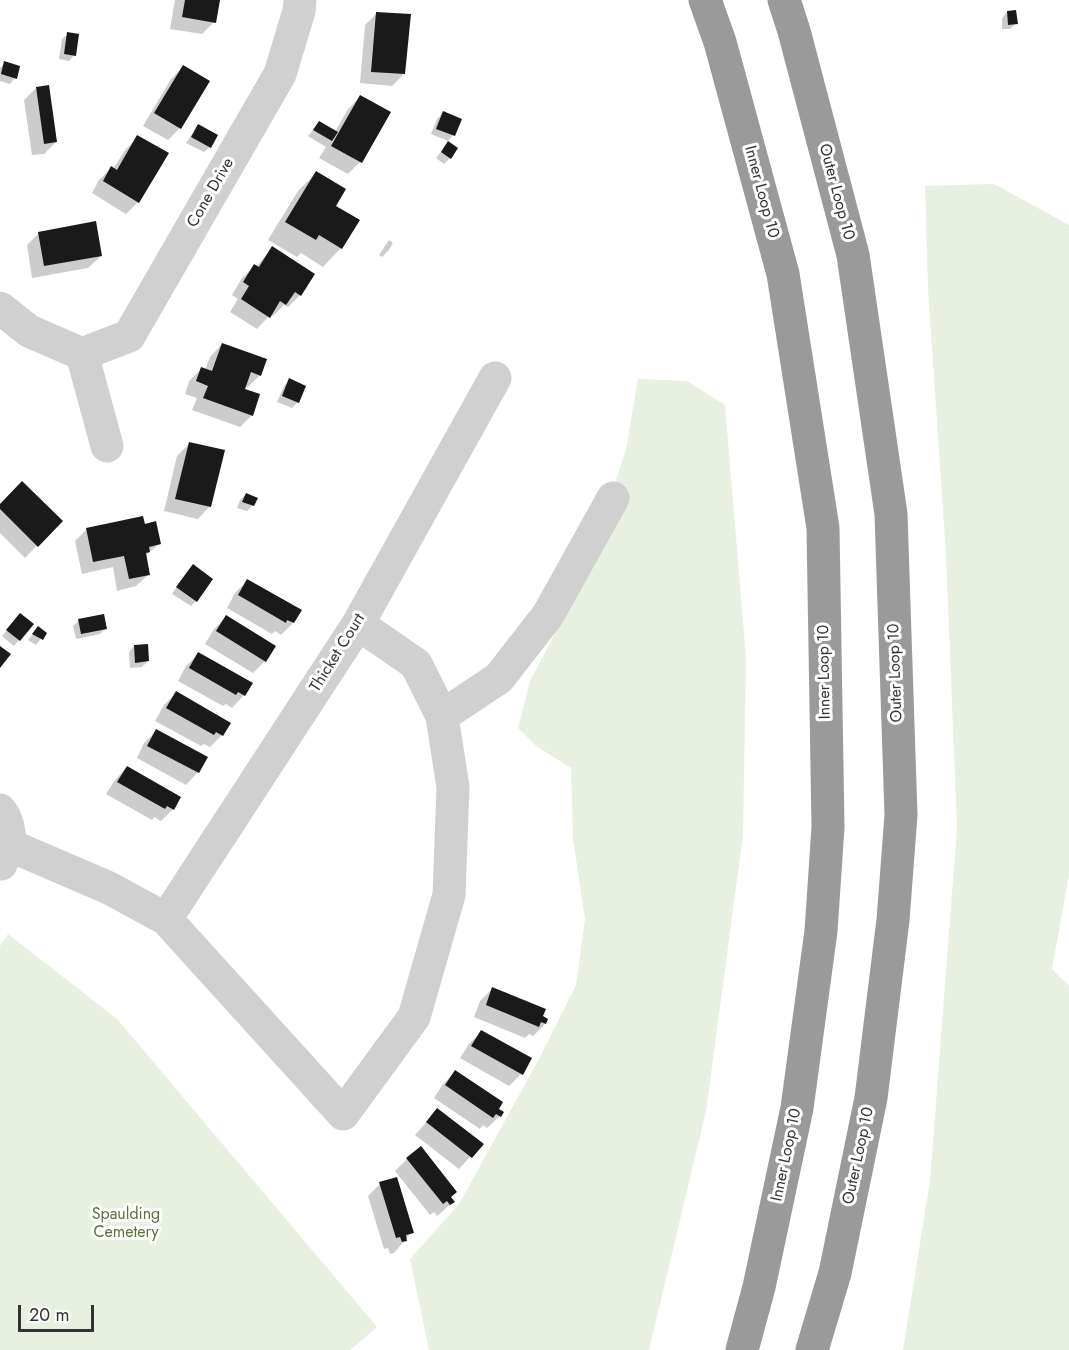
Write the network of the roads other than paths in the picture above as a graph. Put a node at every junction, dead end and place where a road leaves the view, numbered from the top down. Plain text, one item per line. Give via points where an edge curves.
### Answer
1 (300, 0) edge
2 (705, 0) edge
3 (783, 0) edge
4 (0, 308) edge
5 (82, 354) junction
6 (495, 378) dead end
7 (107, 446) dead end
8 (614, 498) dead end
9 (358, 624) junction
10 (442, 716) junction
11 (0, 810) edge
12 (5, 856) edge
13 (166, 919) junction
14 (742, 1350) edge
15 (812, 1350) edge

1 - 5 street, Cone Drive via 280,74 129,336
2 - 14 highway, Inner Loop 10 via 783,274 823,528 828,827 821,931 797,1108
3 - 15 highway, Outer Loop 10 via 852,255 889,502 901,815 893,920 871,1098 835,1274
4 - 5 street via 29,331
5 - 7 street
6 - 9 street, Thicket Court
8 - 10 street via 548,615 499,678
9 - 10 street via 416,664
9 - 13 street, Thicket Court
10 - 13 street via 453,787 449,895 414,1017 343,1114
11 - 12 street via 8,828
12 - 13 street via 109,888

